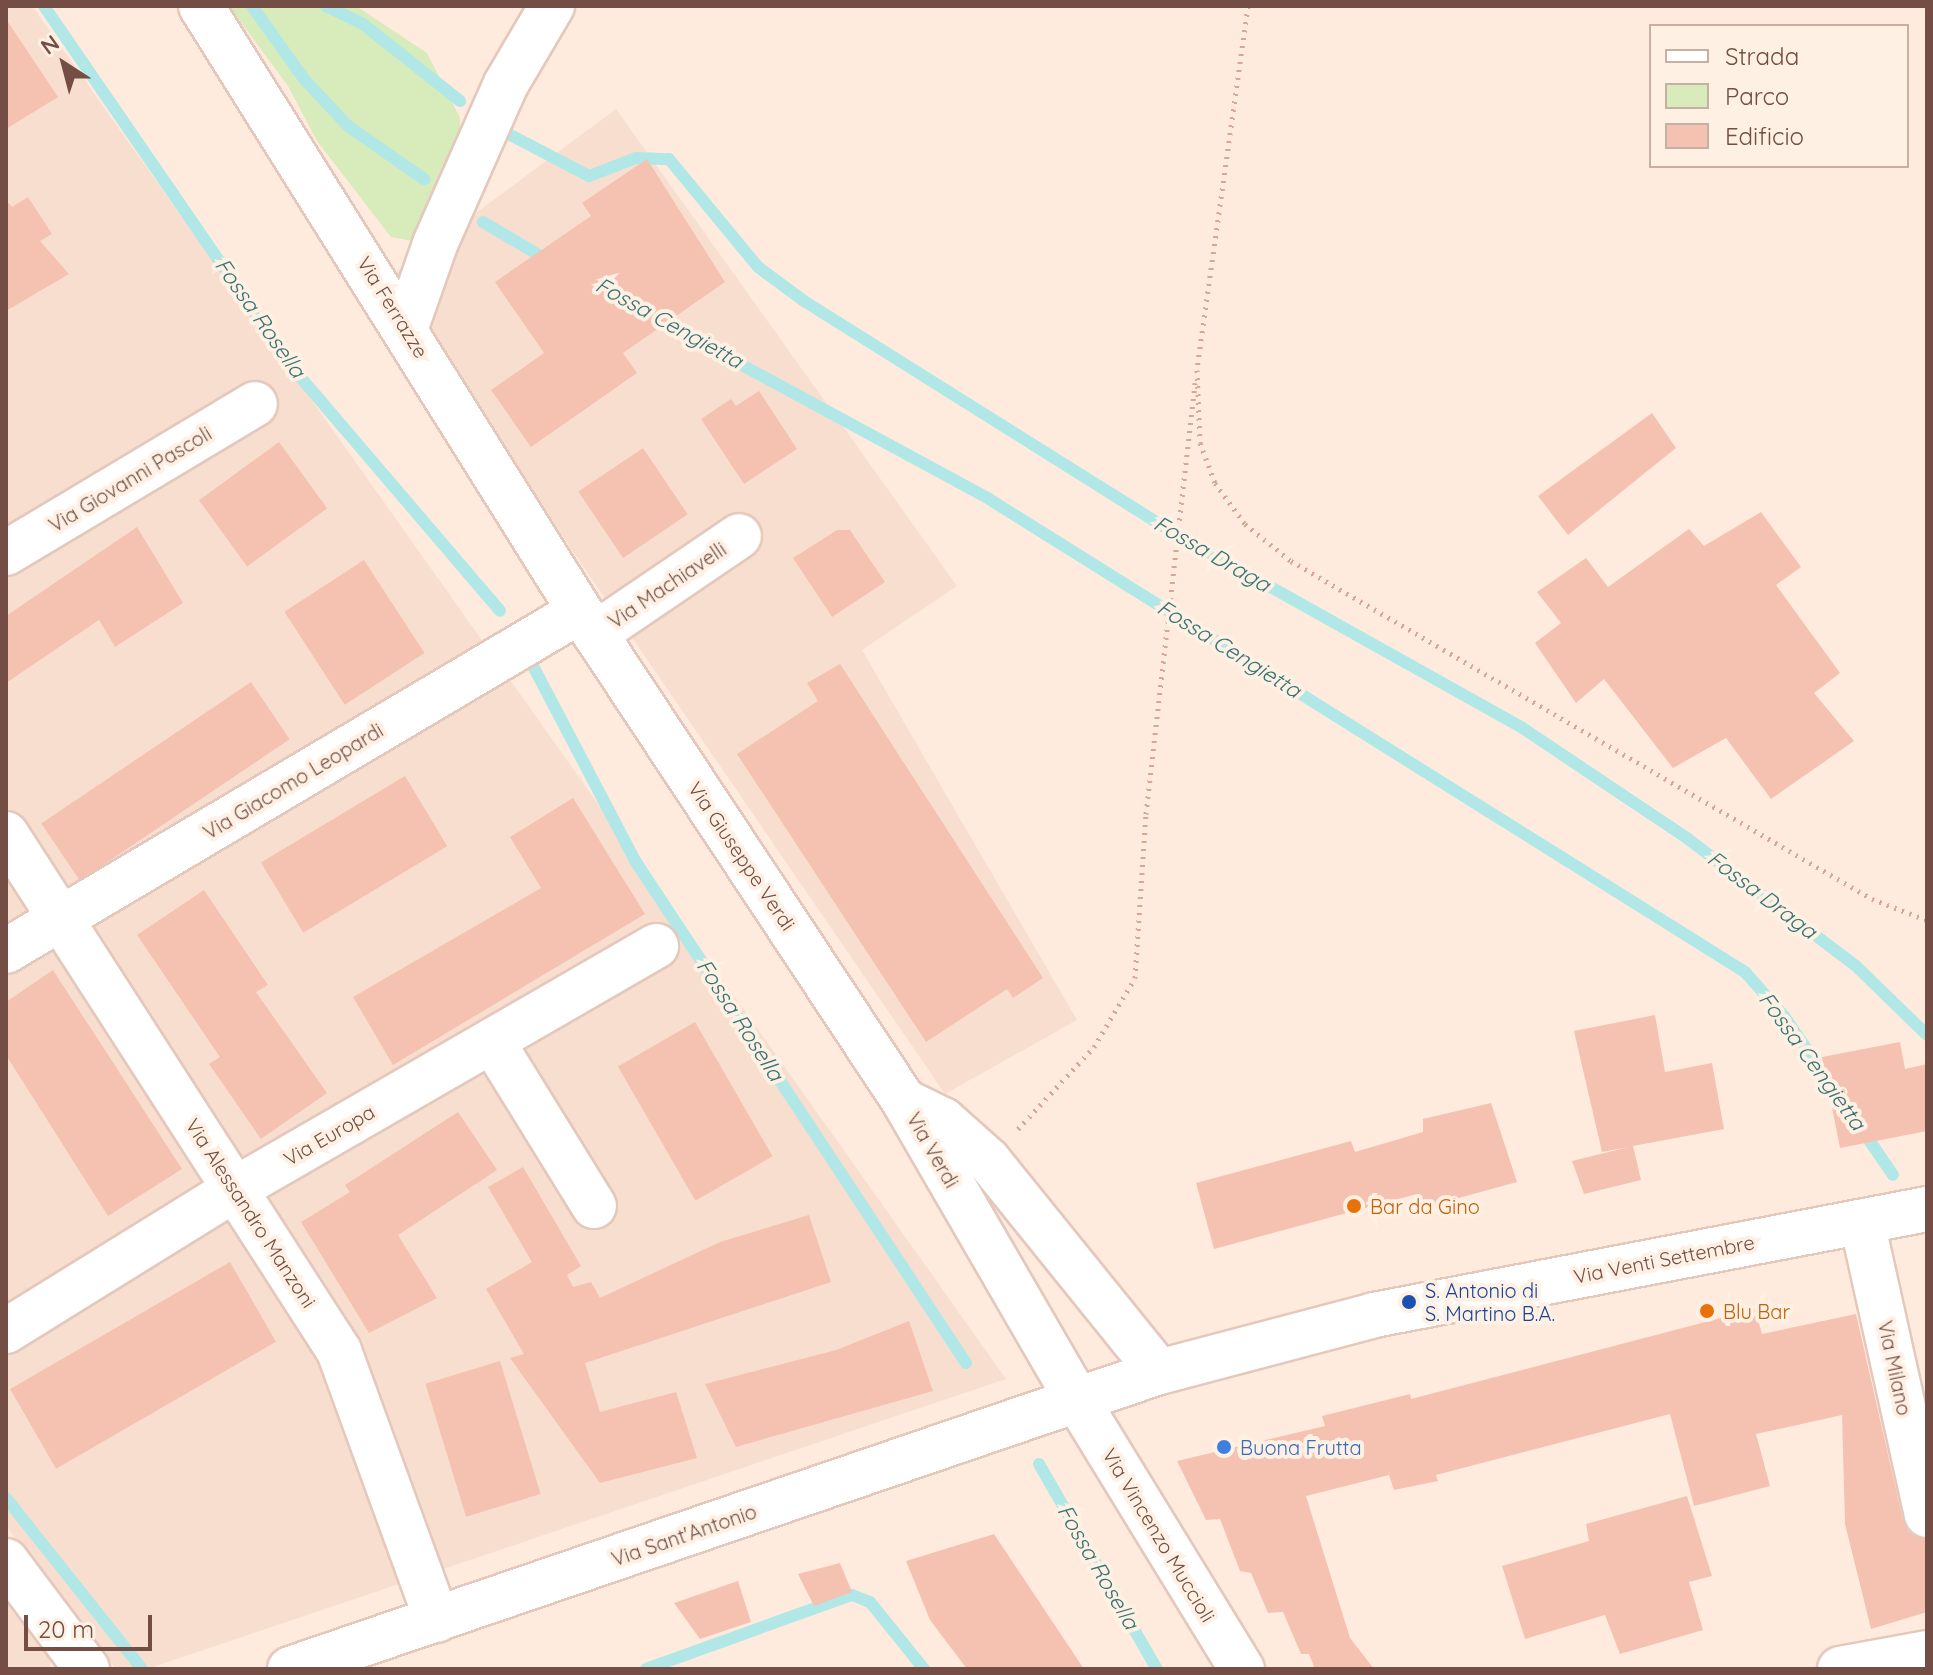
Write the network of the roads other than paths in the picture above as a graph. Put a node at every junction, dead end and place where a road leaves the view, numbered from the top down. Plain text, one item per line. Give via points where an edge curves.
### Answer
1 (201, 6) edge
2 (552, 6) edge
3 (406, 327) junction
4 (255, 404) dead end
5 (739, 536) dead end
6 (6, 553) edge
7 (587, 622) junction
8 (6, 834) edge
9 (60, 919) junction
10 (656, 946) dead end
11 (6, 951) edge
12 (492, 1041) junction
13 (904, 1101) junction
14 (237, 1188) junction
15 (594, 1206) dead end
16 (1927, 1209) edge
17 (1862, 1222) junction
18 (6, 1331) edge
19 (1159, 1372) junction
20 (1077, 1400) junction
21 (1927, 1515) edge
22 (6, 1561) edge
23 (437, 1620) junction
24 (1927, 1653) edge
25 (87, 1669) edge
26 (290, 1669) edge
27 (1242, 1669) edge
28 (1840, 1669) edge

1 - 3 street, Via Ferrazze
2 - 3 street via 506,84 435,244
3 - 7 street, Via Ferrazze
4 - 6 street, Via Giovanni Pascoli
5 - 7 street, Via Machiavelli
7 - 9 street, Via Giacomo Leopardi
7 - 13 street, Via Giuseppe Verdi
8 - 9 street, Via Alessandro Manzoni
9 - 11 street, Via Giacomo Leopardi
9 - 14 street, Via Alessandro Manzoni
10 - 12 street, Via Europa
12 - 14 street, Via Europa
12 - 15 street
13 - 19 street, Via Verdi via 943,1120 988,1160
13 - 20 street, Via Verdi
14 - 18 street, Via Europa
14 - 23 street, Via Alessandro Manzoni via 339,1351
16 - 17 street, Via Venti Settembre
17 - 19 street, Via Venti Settembre via 1374,1315
17 - 21 street, Via Milano
19 - 20 street, Via Venti Settembre
20 - 23 street, Via Sant'Antonio
20 - 27 street, Via Vincenzo Muccioli
22 - 25 street
23 - 26 street, Via Sant'Antonio
24 - 28 street

